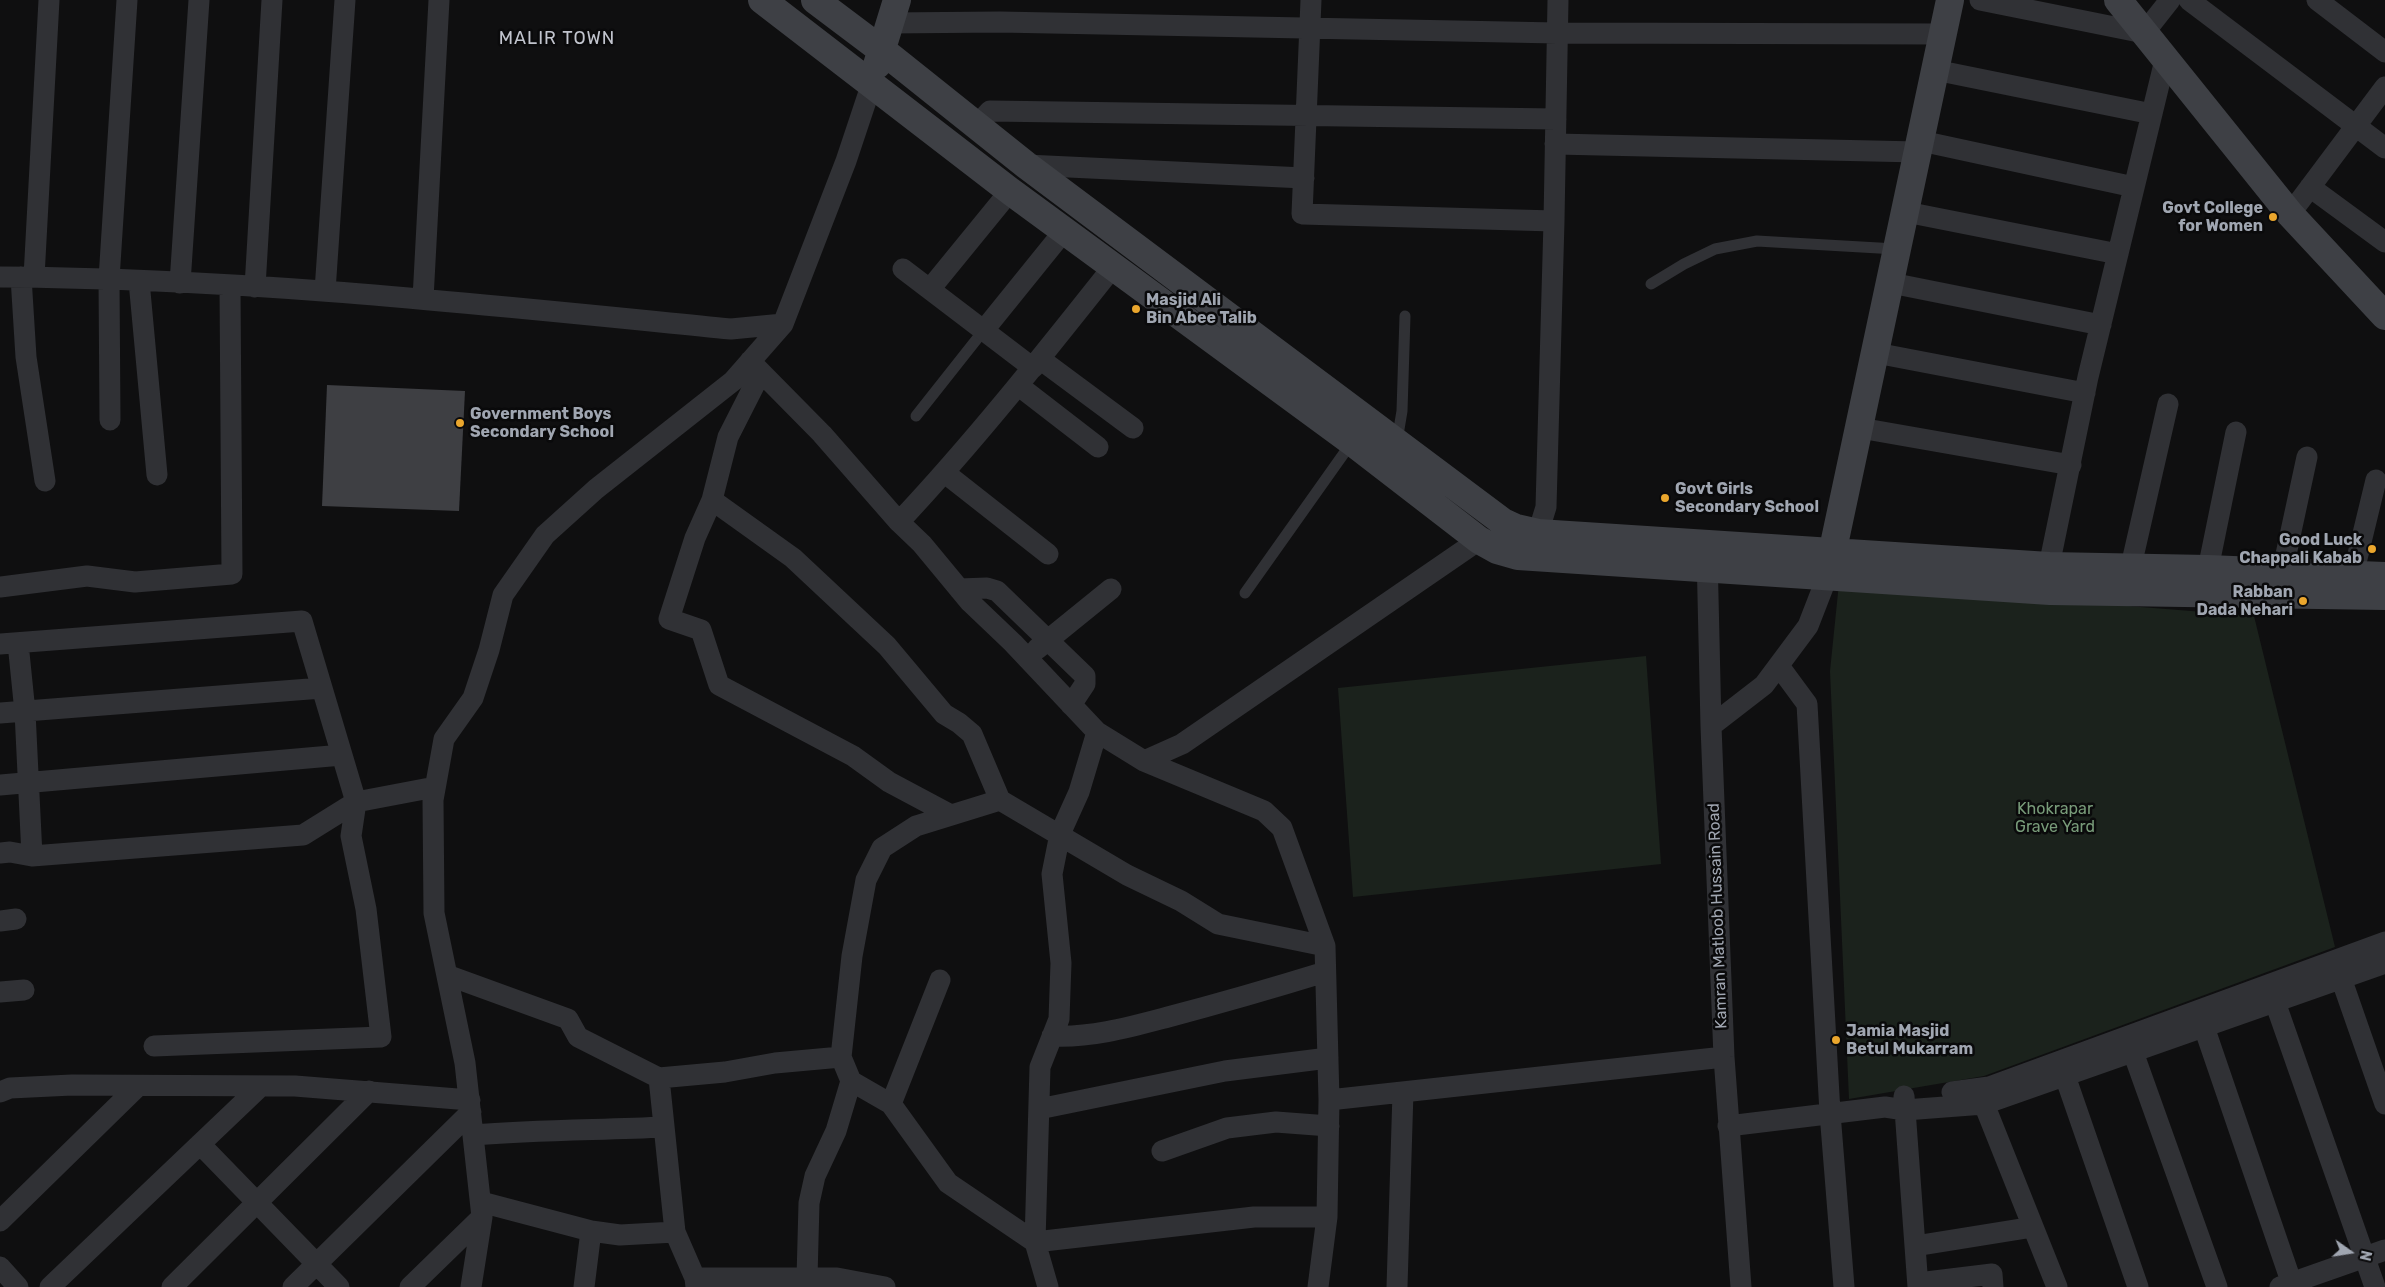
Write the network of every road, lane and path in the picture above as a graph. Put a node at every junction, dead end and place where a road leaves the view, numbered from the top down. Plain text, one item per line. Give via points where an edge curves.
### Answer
1 (49, 0) edge
2 (127, 0) edge
3 (199, 0) edge
4 (272, 0) edge
5 (345, 0) edge
6 (439, 0) edge
7 (762, 0) edge
8 (815, 0) edge
9 (1311, 0) edge
10 (1558, 0) edge
11 (1950, 0) edge
12 (1980, 0) edge
13 (2118, 0) edge
14 (2170, 0) edge
15 (2189, 0) edge
16 (2318, 0) edge
17 (893, 11) edge
18 (1310, 28) junction
19 (1557, 33) junction
20 (2144, 33) junction
21 (1943, 34) junction
22 (881, 51) junction
23 (2385, 52) edge
24 (2165, 60) junction
25 (1936, 70) junction
26 (872, 86) junction
27 (2385, 87) edge
28 (2152, 114) junction
29 (1306, 116) junction
30 (1556, 120) junction
31 (976, 126) junction
32 (2356, 126) junction
33 (1556, 144) junction
34 (1920, 146) junction
35 (2385, 148) edge
36 (1026, 165) junction
37 (1304, 178) junction
38 (2134, 187) junction
39 (2310, 187) junction
40 (1010, 191) junction
41 (1906, 212) junction
42 (2290, 214) junction
43 (1554, 221) junction
44 (1064, 231) junction
45 (2385, 242) edge
46 (1898, 250) junction
47 (2118, 254) junction
48 (1112, 268) junction
49 (903, 269) dead end
50 (0, 277) edge
51 (28, 277) junction
52 (108, 279) junction
53 (139, 280) junction
54 (180, 283) junction
55 (1891, 283) junction
56 (1651, 284) dead end
57 (230, 286) junction
58 (256, 287) junction
59 (930, 290) junction
60 (325, 292) junction
61 (423, 298) junction
62 (1405, 316) dead end
63 (2385, 316) edge
64 (783, 324) junction
65 (2101, 325) junction
66 (984, 330) junction
67 (1876, 353) junction
68 (1037, 363) junction
69 (756, 367) junction
70 (1305, 373) junction
71 (1019, 386) junction
72 (2085, 393) junction
73 (1290, 397) junction
74 (2168, 404) dead end
75 (916, 416) dead end
76 (110, 420) dead end
77 (1134, 428) dead end
78 (1860, 428) junction
79 (2236, 432) dead end
80 (1352, 442) junction
81 (1396, 444) junction
82 (1098, 447) dead end
83 (2307, 456) dead end
84 (2071, 465) junction
85 (945, 473) junction
86 (156, 475) dead end
87 (2376, 480) dead end
88 (45, 481) dead end
89 (712, 500) junction
90 (899, 522) junction
91 (1538, 533) junction
92 (1479, 540) junction
93 (1048, 554) dead end
94 (1707, 557) junction
95 (1830, 564) junction
96 (2049, 566) junction
97 (2131, 566) junction
98 (2208, 569) junction
99 (2282, 573) junction
100 (2353, 575) junction
101 (2385, 576) edge
102 (0, 587) edge
103 (959, 589) junction
104 (1111, 589) dead end
105 (1245, 593) dead end
106 (2385, 596) edge
107 (1048, 640) junction
108 (9, 644) edge
109 (1027, 657) junction
110 (1779, 666) junction
111 (322, 688) junction
112 (1071, 705) junction
113 (25, 712) junction
114 (0, 714) edge
115 (1711, 726) junction
116 (1097, 732) junction
117 (342, 755) junction
118 (1144, 761) junction
119 (27, 784) junction
120 (0, 785) edge
121 (435, 787) junction
122 (1000, 800) junction
123 (356, 802) junction
124 (949, 814) junction
125 (1060, 834) junction
126 (0, 853) edge
127 (32, 856) junction
128 (2385, 942) edge
129 (1324, 946) junction
130 (2385, 963) edge
131 (1325, 972) junction
132 (447, 975) junction
133 (2341, 978) junction
134 (940, 980) dead end
135 (24, 990) dead end
136 (0, 992) edge
137 (2275, 1002) junction
138 (2204, 1027) junction
139 (1052, 1036) junction
140 (154, 1046) dead end
141 (2133, 1052) junction
142 (841, 1057) junction
143 (1724, 1057) junction
144 (1328, 1058) junction
145 (2064, 1076) junction
146 (659, 1078) junction
147 (850, 1081) junction
148 (138, 1086) junction
149 (260, 1086) junction
150 (369, 1091) junction
151 (0, 1092) edge
152 (1403, 1092) junction
153 (1329, 1100) junction
154 (891, 1104) junction
155 (1898, 1104) junction
156 (1984, 1104) junction
157 (2385, 1104) edge
158 (470, 1106) junction
159 (1039, 1109) junction
160 (1830, 1113) junction
161 (1329, 1126) junction
162 (1728, 1126) junction
163 (664, 1127) junction
164 (473, 1134) junction
165 (200, 1144) junction
166 (1162, 1151) dead end
167 (257, 1204) junction
168 (481, 1210) junction
169 (1327, 1217) junction
170 (0, 1221) edge
171 (2033, 1227) junction
172 (591, 1231) junction
173 (675, 1232) junction
174 (1035, 1242) junction
175 (1915, 1246) junction
176 (2385, 1250) edge
177 (2364, 1257) junction
178 (318, 1264) junction
179 (0, 1267) edge
180 (807, 1278) junction
181 (696, 1283) edge
182 (1918, 1285) edge
183 (2288, 1286) edge
184 (18, 1287) edge
185 (50, 1287) edge
186 (172, 1287) edge
187 (294, 1287) edge
188 (339, 1287) edge
189 (410, 1287) edge
190 (471, 1287) edge
191 (584, 1287) edge
192 (886, 1287) edge
193 (1048, 1287) edge
194 (1318, 1287) edge
195 (1398, 1287) edge
196 (1741, 1287) edge
197 (1844, 1287) edge
198 (1993, 1287) edge
199 (2056, 1287) edge
200 (2138, 1287) edge
201 (2217, 1287) edge
202 (2375, 1287) edge

1 - 51 street
2 - 52 street
3 - 54 street
4 - 58 street
5 - 60 street
6 - 61 street
7 - 26 main road
8 - 22 main road
9 - 18 street
10 - 19 street
11 - 21 main road
12 - 20 street
13 - 20 main road
14 - 20 street
15 - 32 street
16 - 23 street
17 - 18 street via 1000,22
17 - 22 main road
18 - 19 street
18 - 29 street
19 - 21 street
19 - 30 street
20 - 24 main road
21 - 25 main road
22 - 26 main road
22 - 31 main road
24 - 28 street
24 - 42 main road
25 - 28 street
25 - 34 main road
26 - 40 main road
26 - 64 street
27 - 32 street
28 - 38 street
29 - 30 street
29 - 31 street via 990,111
29 - 37 street
30 - 33 street
31 - 36 main road
32 - 35 street
32 - 39 street
33 - 34 street
33 - 43 street
34 - 38 street
34 - 41 main road
36 - 37 street
36 - 70 main road
37 - 43 street via 1302,214
38 - 47 street
39 - 42 street
39 - 45 street
40 - 44 main road
40 - 59 street
41 - 46 main road
41 - 47 street
42 - 63 main road
43 - 91 street via 1546,507
44 - 48 main road
44 - 66 street
46 - 55 main road
46 - 56 lane via 1757,241 1715,249
47 - 65 street
48 - 68 street
48 - 73 main road
49 - 59 street
50 - 51 street
51 - 52 street
51 - 88 street via 26,357
52 - 53 street
52 - 76 street
53 - 54 street
53 - 86 street
54 - 57 street
55 - 65 street
55 - 67 main road
57 - 58 street
57 - 102 street via 232,574 135,582 87,576
58 - 60 street
59 - 66 street
60 - 61 street
61 - 64 street via 731,329
62 - 81 lane via 1402,411
64 - 69 street
65 - 72 street
66 - 68 street
66 - 75 lane
67 - 72 street
67 - 78 main road
68 - 71 street
68 - 77 street
69 - 89 street via 728,437
69 - 90 street via 822,434
69 - 121 street via 732,381 596,489 545,535 503,595 473,698 444,739
70 - 73 main road
70 - 81 main road
71 - 82 street
71 - 85 street
72 - 84 street
73 - 80 main road
74 - 97 street
78 - 84 street
78 - 95 main road
79 - 98 street
80 - 92 main road
80 - 105 lane
81 - 91 main road via 1503,522
83 - 99 street
84 - 96 street
85 - 90 street
85 - 93 street
87 - 100 street
89 - 122 street via 793,558 887,646 944,714 972,734
89 - 124 street via 695,538 669,619 701,630 719,686 853,756 889,782
90 - 103 street
91 - 94 main road
92 - 94 main road via 1518,556
92 - 118 street via 1182,744
94 - 95 main road
94 - 115 street, Kamran Matloob Hussain Road
95 - 96 main road
95 - 106 main road via 2050,591
95 - 110 street via 1808,626
96 - 97 main road
97 - 98 main road
98 - 99 main road
99 - 100 main road
100 - 101 main road
103 - 107 street via 997,591
103 - 109 street
104 - 107 street
107 - 109 street
107 - 112 street via 1085,676 1085,684
108 - 111 street via 302,621
108 - 113 street
109 - 112 street
110 - 115 street via 1764,685
110 - 160 street via 1808,704
111 - 113 street
111 - 117 street
112 - 116 street
113 - 114 street
113 - 119 street
115 - 143 street, Kamran Matloob Hussain Road
116 - 118 street
116 - 125 street via 1079,792
117 - 119 street
117 - 123 street
118 - 129 street via 1272,817 1282,828
119 - 120 street
119 - 127 street
121 - 123 street
121 - 132 street via 434,914
122 - 124 street
122 - 125 street
123 - 127 street via 303,835
123 - 140 street via 351,836 366,910 381,1037
124 - 142 street via 916,826 882,848 866,880 852,956
125 - 129 street via 1218,924
125 - 139 street via 1052,874 1061,963 1059,1019
126 - 127 street
128 - 155 street via 1978,1090
129 - 131 street
130 - 133 street
131 - 139 street via 1120,1029 1072,1037
131 - 144 street
132 - 146 street via 568,1019 578,1037
132 - 158 street via 466,1063
133 - 137 street
133 - 157 street
134 - 154 street
135 - 136 street
137 - 138 street
137 - 177 street
138 - 141 street
138 - 183 street
139 - 159 street via 1040,1068
141 - 145 street
141 - 201 street
142 - 146 street
142 - 147 street
143 - 152 street
143 - 162 street, Kamran Matloob Hussain Road
144 - 153 street
144 - 159 street via 1225,1072
145 - 156 street
145 - 200 street
146 - 163 street
147 - 154 street
147 - 180 street via 836,1131 815,1176 809,1204
148 - 149 street
148 - 151 street via 72,1084 10,1088
148 - 170 street
149 - 150 street
149 - 165 street
150 - 158 street
150 - 167 street
152 - 153 street
152 - 195 street
153 - 161 street
154 - 174 street via 948,1183
155 - 156 street
155 - 160 street
155 - 175 street
156 - 171 street
158 - 164 street
158 - 178 street
159 - 174 street
160 - 162 street
160 - 197 street
161 - 166 street via 1276,1122 1227,1128
161 - 169 street
162 - 196 street, Kamran Matloob Hussain Road
163 - 164 street
163 - 173 street
164 - 168 street
165 - 167 street
165 - 185 street
167 - 178 street
167 - 186 street
168 - 172 street
168 - 189 street
168 - 190 street
169 - 174 street via 1254,1217
169 - 194 street
171 - 175 street
171 - 199 street
172 - 173 street via 620,1235
172 - 191 street
173 - 181 street
174 - 193 street
175 - 182 street
176 - 177 street
177 - 183 street
177 - 202 street
178 - 187 street
178 - 188 street
179 - 184 street
180 - 181 street
180 - 192 street via 837,1278
182 - 198 street via 1992,1274

